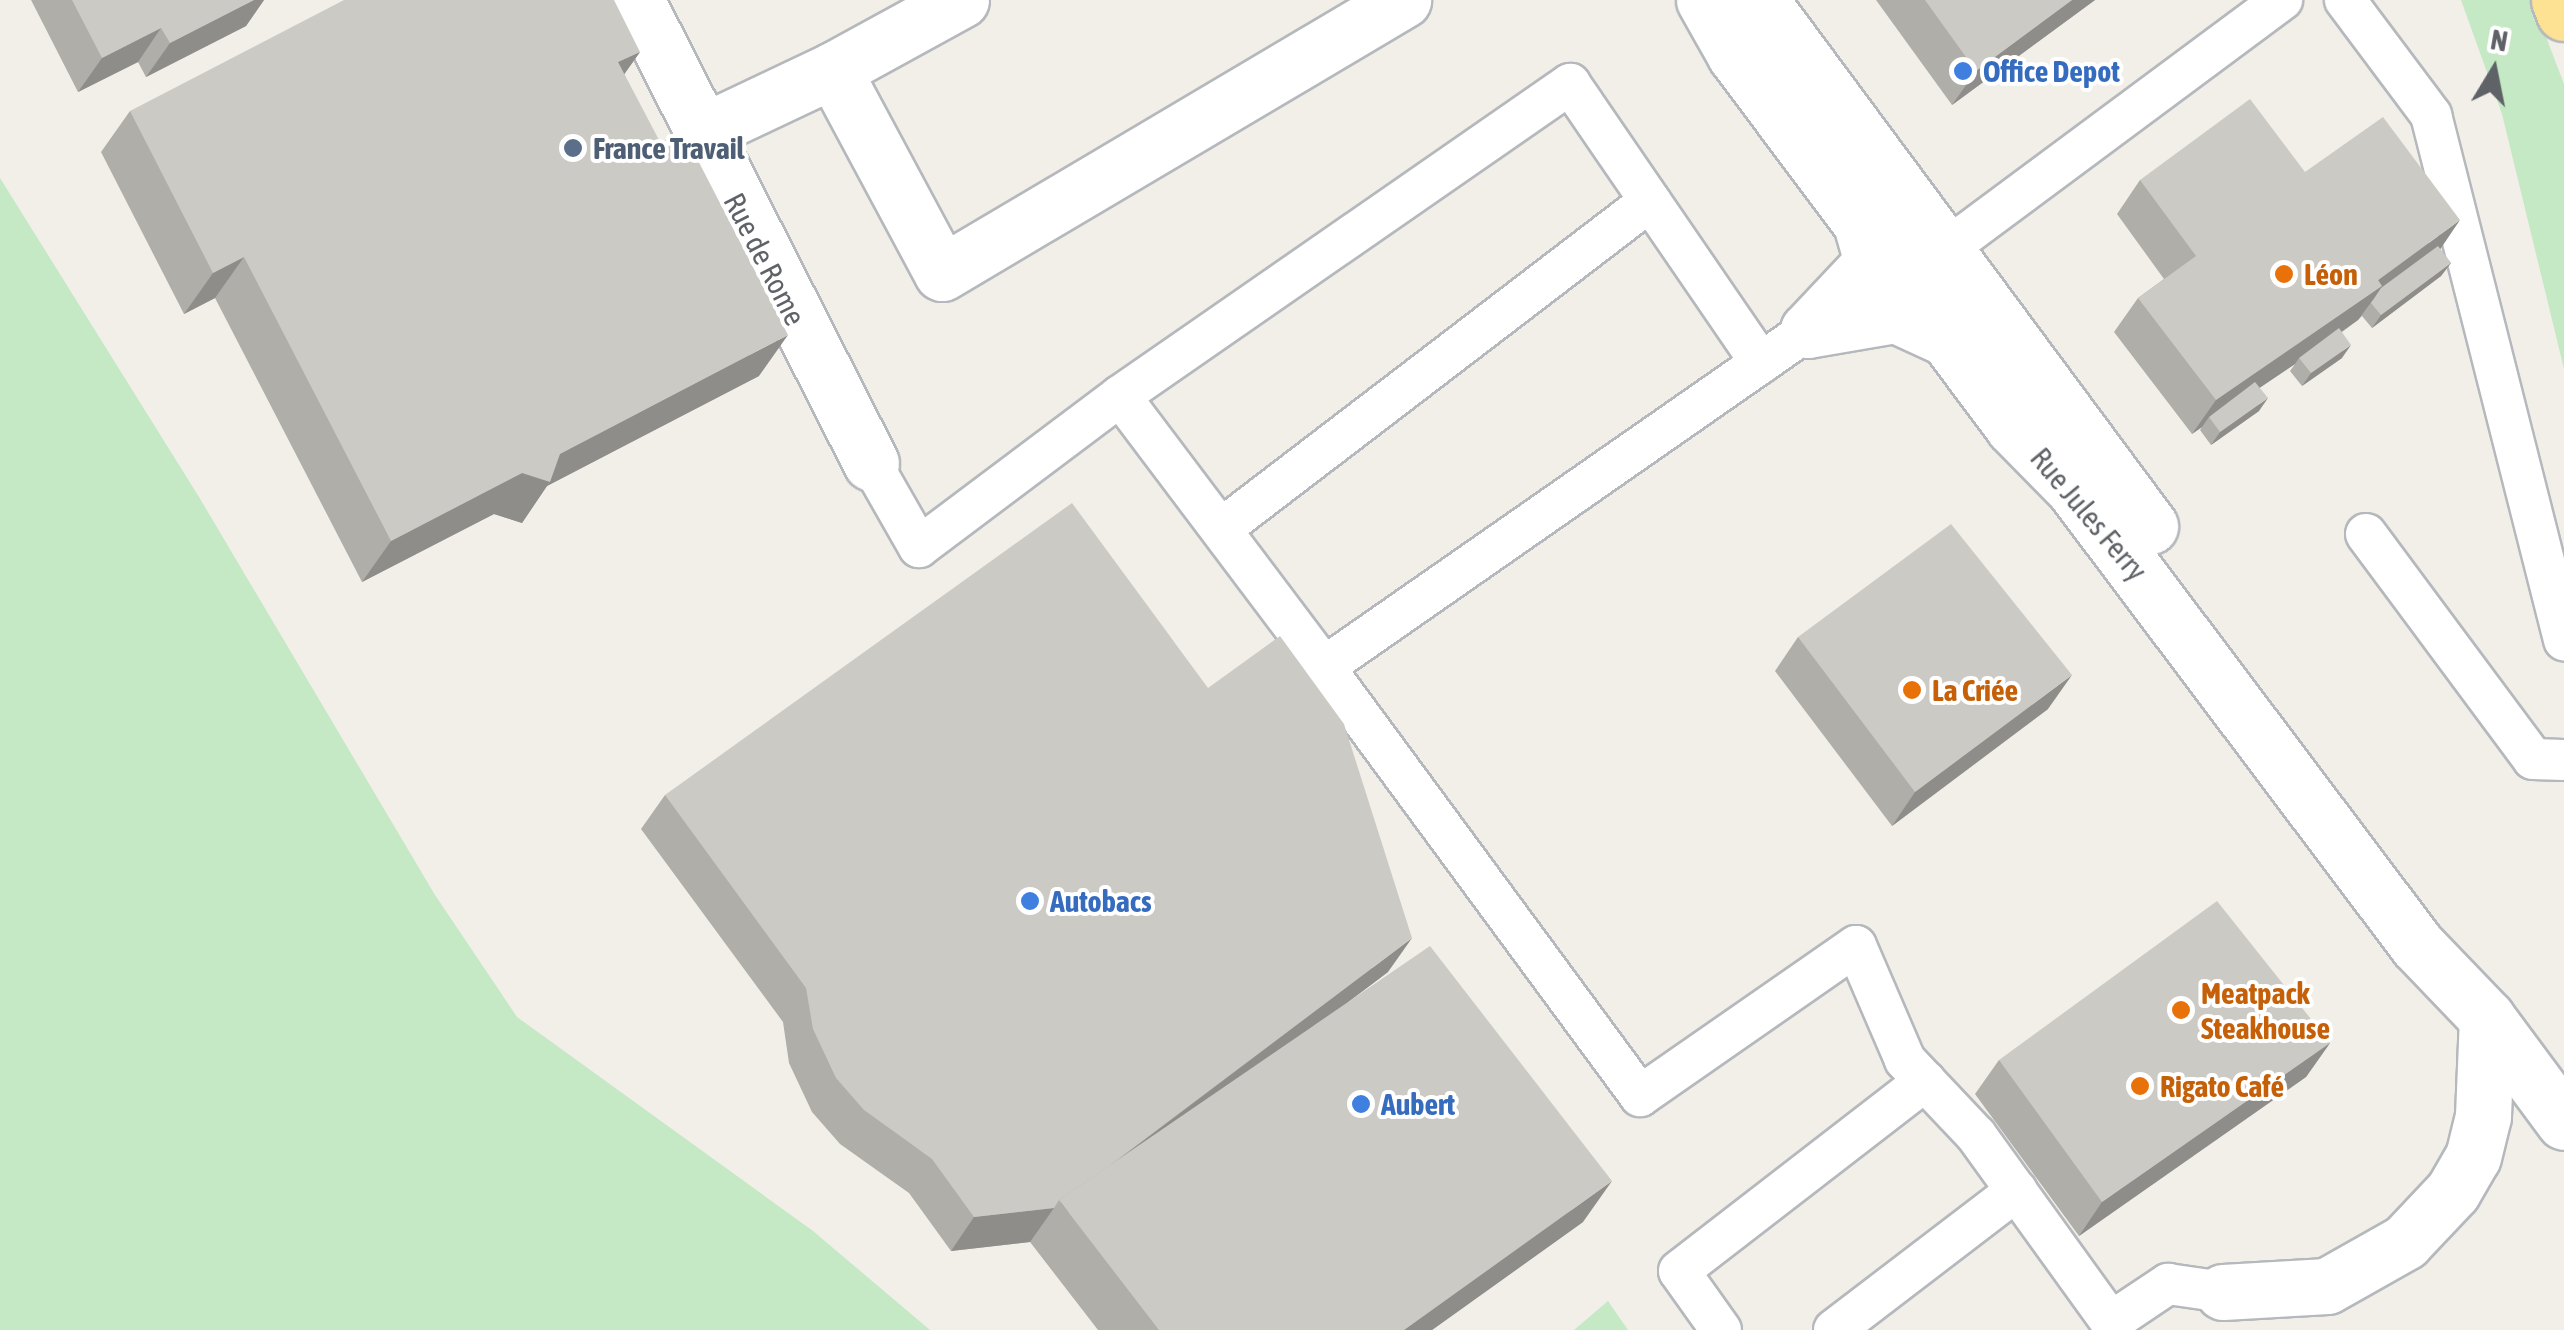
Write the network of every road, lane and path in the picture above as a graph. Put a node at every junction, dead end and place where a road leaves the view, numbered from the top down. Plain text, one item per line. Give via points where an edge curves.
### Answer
1 (636, 0) edge
2 (961, 0) edge
3 (1403, 0) edge
4 (1704, 0) edge
5 (1760, 0) edge
6 (2282, 0) edge
7 (2345, 0) edge
8 (2560, 0) edge
9 (2564, 13) edge
10 (832, 70) junction
11 (700, 133) junction
12 (1650, 201) junction
13 (1862, 226) junction
14 (1944, 250) junction
15 (1808, 330) junction
16 (1948, 340) junction
17 (1761, 364) junction
18 (1120, 396) junction
19 (871, 463) joint
20 (1221, 530) junction
21 (2366, 534) dead end
22 (2564, 640) edge
23 (1324, 667) junction
24 (2564, 760) edge
25 (2486, 1018) junction
26 (1925, 1081) junction
27 (2564, 1122) edge
28 (2017, 1190) junction
29 (2223, 1292) joint
30 (2106, 1326) edge
31 (1721, 1330) edge
32 (1834, 1330) edge

1 - 11 street, Rue de Rome
2 - 10 street
3 - 10 street via 942,272
4 - 13 street, Rue Jules Ferry via 1735,55
5 - 14 street, Rue Jules Ferry
6 - 14 lane
7 - 22 lane via 2432,116
8 - 9 highway
10 - 11 street
11 - 19 street, Rue de Rome
12 - 17 lane
12 - 18 lane via 1570,84
12 - 20 lane
13 - 15 street via 1872,262
13 - 16 street, Rue Jules Ferry
14 - 25 street, Rue Jules Ferry via 2444,925
15 - 16 street via 1896,314
15 - 17 lane
16 - 25 street, Rue Jules Ferry via 2218,673 2417,945
17 - 23 lane
18 - 19 lane via 920,546
18 - 20 lane
20 - 23 lane
21 - 24 lane via 2533,758
23 - 26 lane via 1640,1096 1856,946 1905,1060
25 - 27 street, Rue Jules Ferry
25 - 29 street via 2483,1116 2473,1156 2453,1191 2405,1242 2328,1286
26 - 28 lane
26 - 31 lane via 1679,1271
28 - 30 lane
28 - 32 lane
29 - 30 lane via 2168,1284

